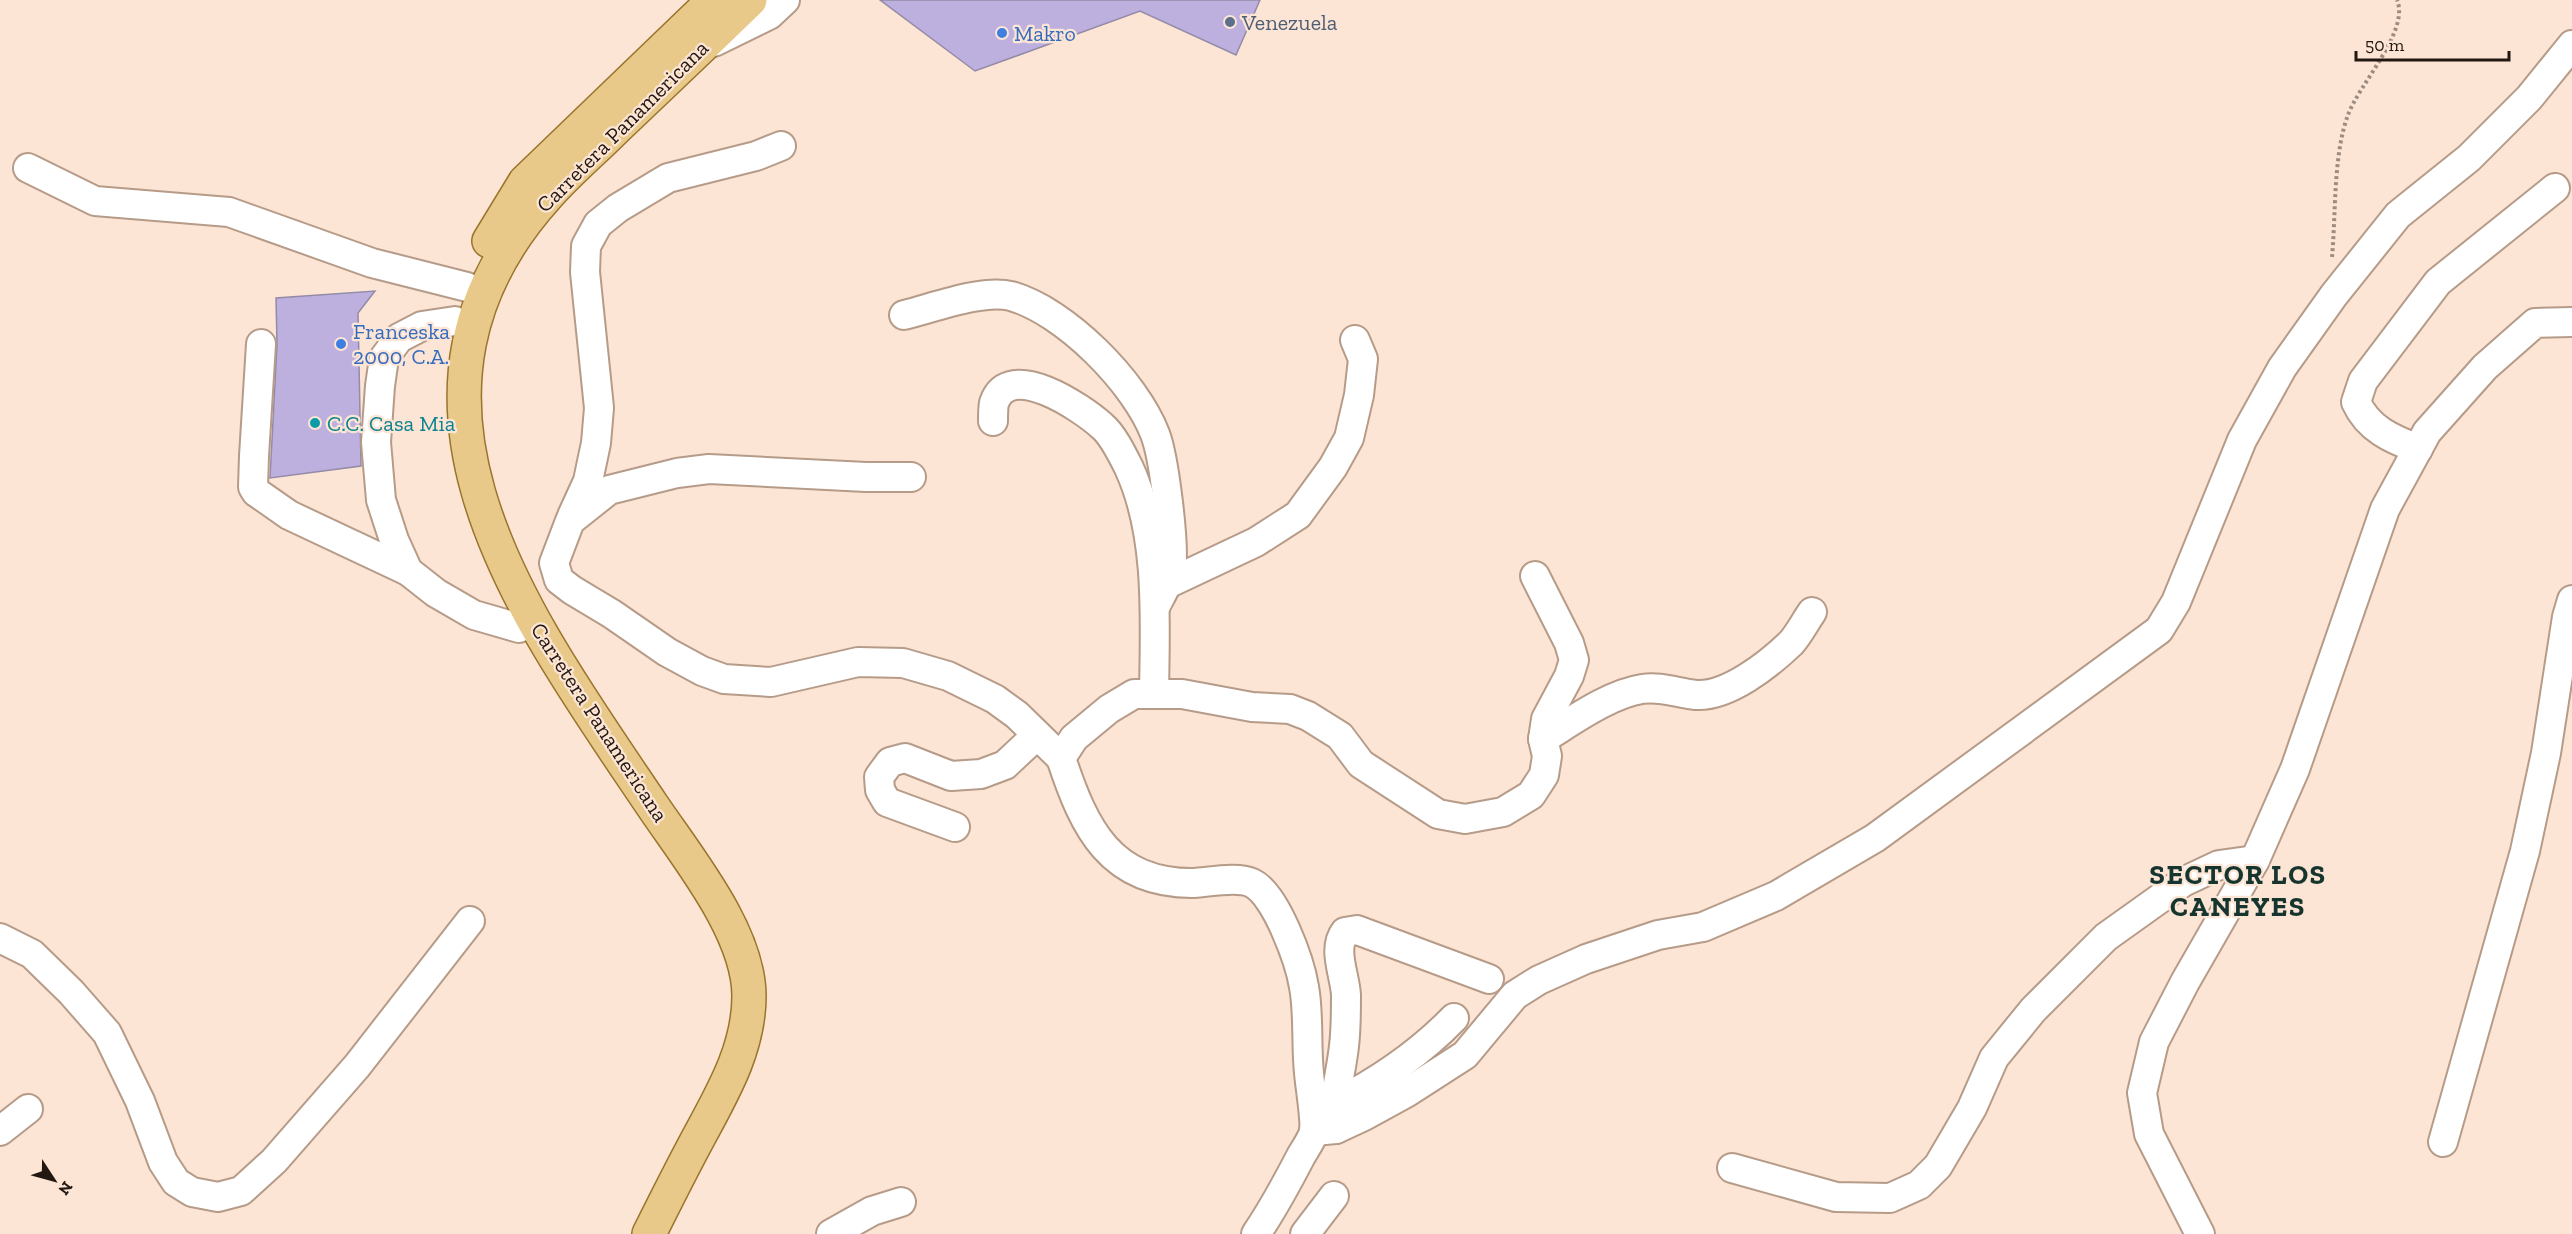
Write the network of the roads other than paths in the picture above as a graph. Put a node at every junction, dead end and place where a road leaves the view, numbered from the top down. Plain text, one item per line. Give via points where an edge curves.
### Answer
1 (714, 0) edge
2 (750, 0) edge
3 (786, 0) edge
4 (2572, 45) edge
5 (698, 50) junction
6 (781, 146) dead end
7 (28, 168) dead end
8 (2554, 189) dead end
9 (466, 286) junction
10 (904, 315) dead end
11 (455, 321) junction
12 (2572, 322) edge
13 (1355, 340) dead end
14 (261, 344) dead end
15 (993, 421) dead end
16 (2418, 449) junction
17 (911, 477) dead end
18 (570, 520) junction
19 (408, 571) junction
20 (1535, 576) dead end
21 (1161, 595) junction
22 (2572, 600) edge
23 (1812, 612) dead end
24 (519, 628) junction
25 (1154, 693) junction
26 (1037, 735) junction
27 (1543, 739) junction
28 (1061, 758) junction
29 (955, 827) dead end
30 (2254, 860) junction
31 (470, 921) dead end
32 (0, 938) edge
33 (1489, 979) dead end
34 (1454, 1018) dead end
35 (28, 1109) dead end
36 (1329, 1121) junction
37 (0, 1131) edge
38 (2443, 1142) dead end
39 (1732, 1168) dead end
40 (1334, 1196) dead end
41 (901, 1202) dead end
42 (630, 1234) edge
43 (649, 1234) edge
44 (831, 1234) edge
45 (1256, 1234) edge
46 (1305, 1234) edge
47 (2200, 1234) edge

1 - 9 main road, Carretera Panamericana via 525,182
2 - 5 main road, Carretera Panamericana
3 - 5 street via 769,15
4 - 36 street via 2529,98 2469,158 2398,215 2282,368 2242,440 2176,602 2159,630 1875,838 1776,896 1703,927 1658,935 1586,958 1539,980 1515,995 1465,1055 1407,1093
5 - 43 main road, Carretera Panamericana via 546,196 509,245 476,310 464,382 468,454 491,536 555,660 723,911 745,968 749,993 747,1023 733,1072
6 - 18 street via 669,178 598,224 586,246 585,272 599,408 596,443 588,481
7 - 9 street via 94,201 230,212 372,263
8 - 16 street via 2438,282 2363,381 2356,402 2361,414 2376,429
9 - 11 main road, Carretera Panamericana
10 - 21 street via 982,296 1008,296 1033,304 1066,326 1120,376 1156,435 1168,507 1172,569
11 - 19 street via 422,327 399,338 384,358 376,441 381,500 393,540
11 - 24 main road, Carretera Panamericana via 446,383 452,465 474,540
12 - 16 street via 2535,323 2485,368 2427,432
13 - 21 street via 1363,359 1349,438 1299,515
14 - 19 street via 254,456 256,492 289,515
15 - 21 street via 994,403 1003,390 1021,383 1055,394 1104,427 1129,468 1146,522
16 - 30 street via 2385,509 2295,769
17 - 18 street via 709,469 676,472 609,490
18 - 26 street via 554,563 559,580 587,602 702,671 724,678 771,682 858,662 903,663 948,676 995,699
19 - 24 street via 474,615
20 - 27 street via 1574,660 1546,719
21 - 25 street
22 - 38 street via 2525,851
23 - 27 street via 1792,641 1741,681 1715,694 1640,689 1594,709
24 - 42 main road, Carretera Panamericana via 542,672 709,919 731,991 730,1020 717,1071
25 - 27 street via 1299,712 1340,736 1361,764 1401,792 1438,814 1466,819 1503,812 1531,795 1544,776
25 - 28 street via 1134,694 1108,709 1074,738
26 - 28 street
26 - 29 street via 1005,765 981,774 951,776 904,758 890,762 879,777 880,790 887,802
28 - 36 street via 1088,824 1102,847 1123,864 1160,881 1252,883 1267,895 1293,948 1305,987 1306,1041
30 - 39 street via 2219,865 2183,882 2106,937 2033,1010 1994,1058 1972,1108 1938,1166 1919,1185 1890,1198 1836,1197
30 - 47 street via 2154,1042 2142,1093 2149,1134
31 - 32 street via 357,1066 274,1161 242,1191 218,1197 192,1192 176,1182 163,1162 140,1101 107,1033 32,954
33 - 36 street via 1356,930 1345,932 1339,948 1346,993 1345,1044
34 - 36 street via 1434,1040
35 - 37 street
36 - 45 street
40 - 46 street
41 - 44 street

